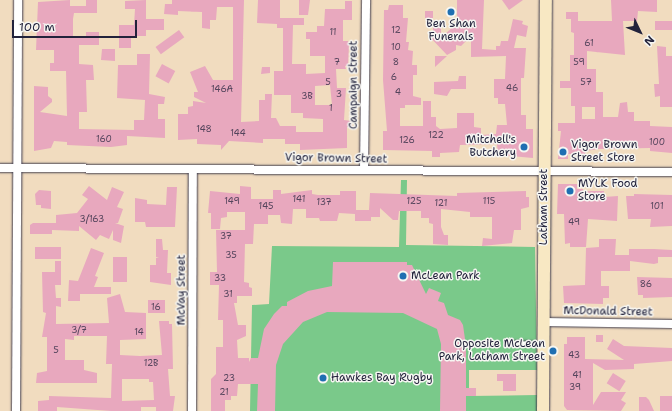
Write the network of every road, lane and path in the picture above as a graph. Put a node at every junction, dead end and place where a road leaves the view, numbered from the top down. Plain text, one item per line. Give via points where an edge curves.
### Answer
1 (18, 0) edge
2 (366, 0) edge
3 (546, 1) edge
4 (0, 168) edge
5 (17, 168) junction
6 (193, 170) junction
7 (364, 170) junction
8 (545, 172) junction
9 (672, 172) edge
10 (544, 322) junction
11 (672, 324) edge
12 (514, 343) dead end
13 (544, 344) junction
14 (16, 411) edge
15 (192, 411) edge
16 (543, 411) edge

1 - 5 street
2 - 7 street, Campaign Street
3 - 8 main road, Latham Street
4 - 5 street, Vigor Brown Street
5 - 6 street, Vigor Brown Street
5 - 14 street
6 - 7 street, Vigor Brown Street
6 - 15 street, McVay Street
7 - 8 street, Vigor Brown Street
8 - 9 street, Vigor Brown Street
8 - 10 main road, Latham Street
10 - 11 street, McDonald Street
10 - 13 main road, Latham Street
12 - 13 lane
13 - 16 main road, Latham Street

